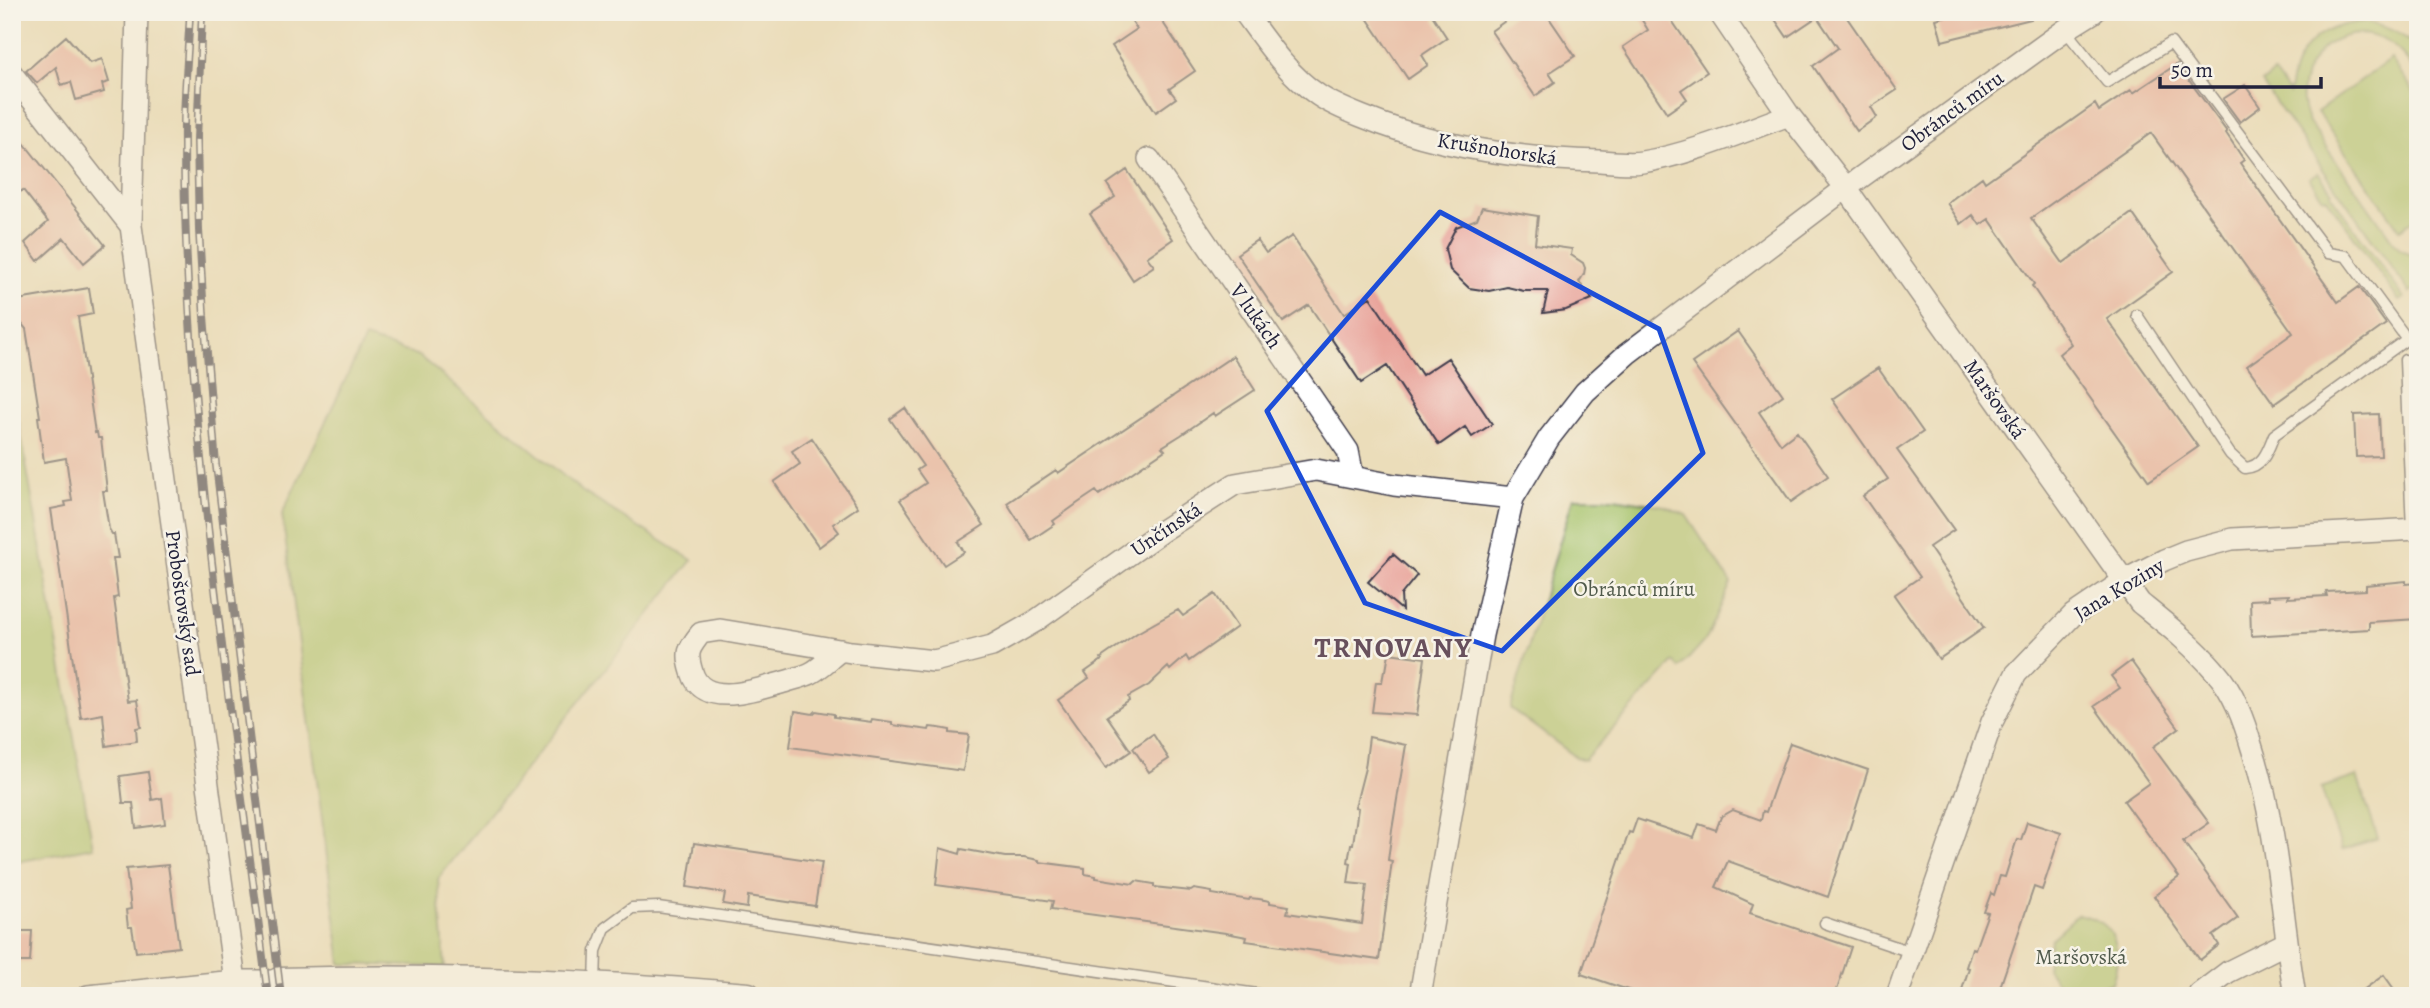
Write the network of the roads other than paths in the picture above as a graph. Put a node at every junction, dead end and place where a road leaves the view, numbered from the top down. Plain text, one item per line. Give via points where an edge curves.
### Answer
1 (137, 12) edge
2 (1244, 12) edge
3 (1719, 12) edge
4 (2094, 12) edge
5 (2065, 30) junction
6 (12, 74) edge
7 (1789, 115) junction
8 (1149, 159) dead end
9 (1846, 188) junction
10 (131, 226) junction
11 (2137, 316) dead end
12 (2405, 360) dead end
13 (1353, 477) junction
14 (1513, 498) junction
15 (2415, 529) edge
16 (2125, 580) junction
17 (841, 650) junction
18 (1825, 923) dead end
19 (2286, 943) junction
20 (1912, 953) junction
21 (235, 981) junction
22 (279, 981) joint
23 (595, 985) junction
24 (88, 996) edge
25 (748, 996) edge
26 (1271, 996) edge
27 (1420, 996) edge
28 (1897, 996) edge
29 (2200, 996) edge
30 (2295, 996) edge

1 - 10 street, Proboštovský sad
2 - 7 street, Krušnohorská via 1282,63 1317,95 1393,129 1469,148 1561,160 1641,162
3 - 7 street
4 - 5 street, Obránců míru
5 - 9 street, Obránců míru
5 - 11 lane via 2107,82 2171,43 2328,253 2346,256 2407,339 2274,435 2264,458 2245,468 2230,454
6 - 10 street
7 - 9 street
8 - 13 street, V lukách via 1348,451
9 - 14 street, Obránců míru via 1594,384 1549,438
9 - 16 street, Maršovská
10 - 21 street, Proboštovský sad
12 - 15 lane
13 - 14 street, Unčínská
13 - 17 street, Unčínská via 1316,470 1235,484 992,646 934,661
14 - 27 street, Obránců míru via 1482,635
15 - 16 street, Jana Koziny via 2232,538 2186,551
16 - 19 street, Maršovská via 2140,603 2217,673 2242,716 2274,834
16 - 20 street, Jana Koziny via 2073,615 2016,674 1992,722
17 - 17 street, Unčínská via 720,630 701,633 687,657 693,678 706,691 723,695 754,691 811,673
18 - 20 lane
19 - 29 street via 2228,972
19 - 30 street, Maršovská
20 - 28 street, Jana Koziny
21 - 22 street
21 - 24 street
22 - 23 street
23 - 25 street
23 - 26 lane via 596,951 605,928 632,908 658,907

